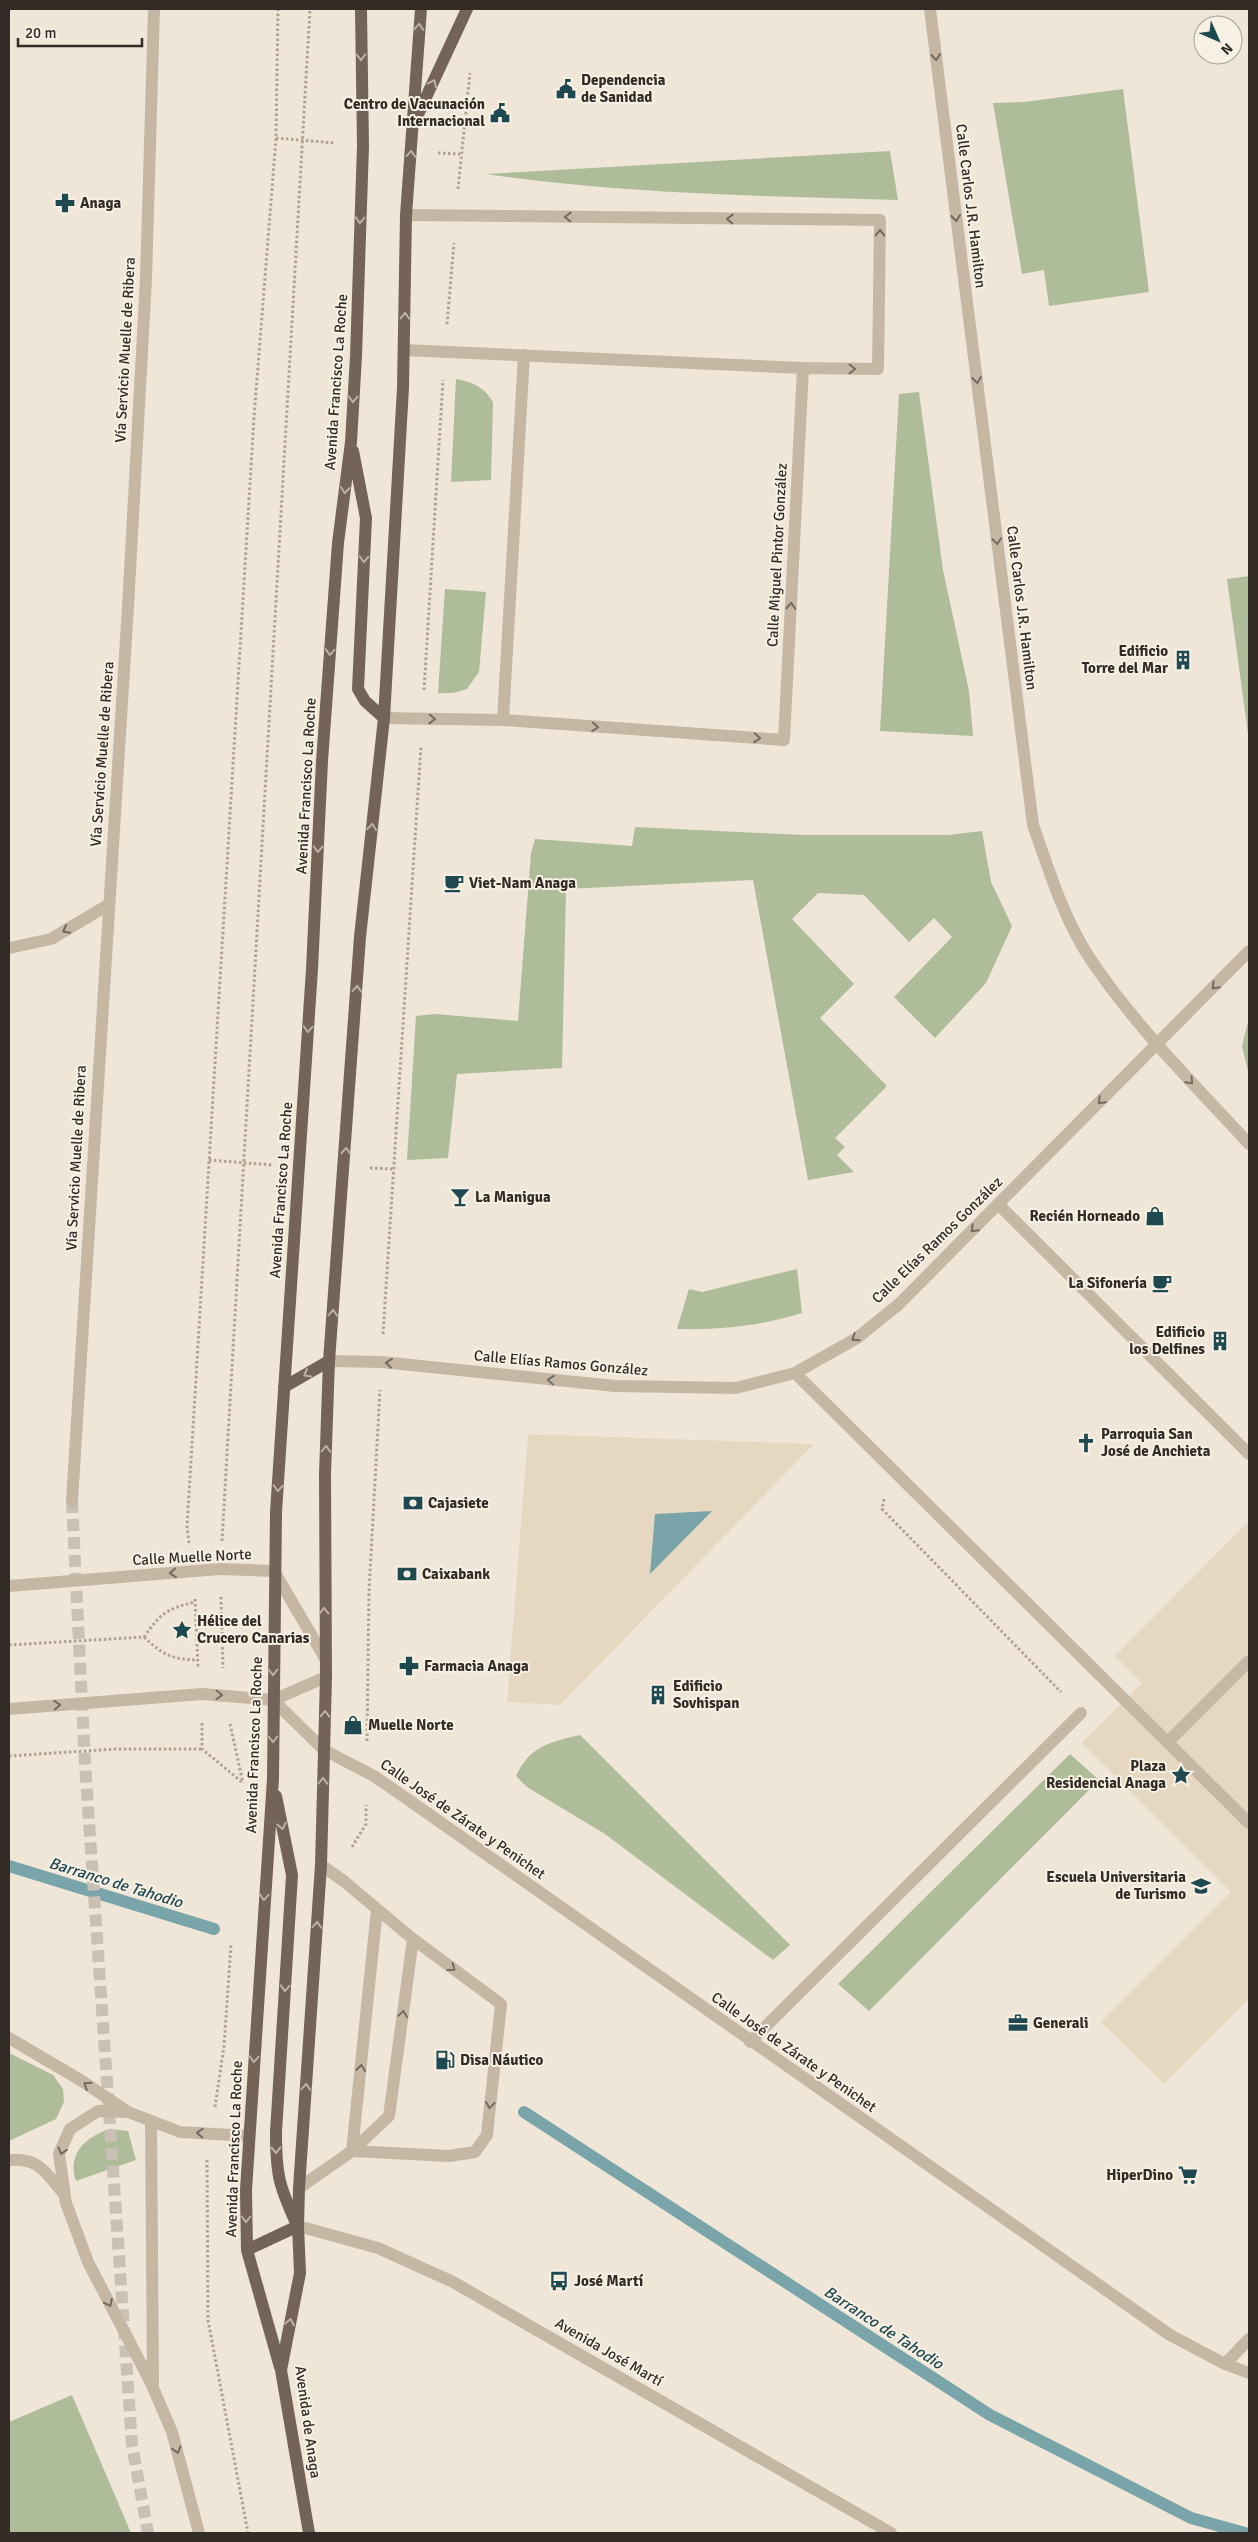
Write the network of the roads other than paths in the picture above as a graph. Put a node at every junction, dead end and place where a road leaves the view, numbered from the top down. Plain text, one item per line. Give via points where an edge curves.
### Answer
1 (154, 9) edge
2 (361, 9) edge
3 (421, 9) edge
4 (467, 9) edge
5 (930, 9) edge
6 (412, 128) junction
7 (406, 215) junction
8 (404, 350) junction
9 (524, 355) junction
10 (803, 368) junction
11 (351, 442) junction
12 (384, 718) junction
13 (503, 720) junction
14 (108, 905) junction
15 (9, 948) edge
16 (1249, 951) edge
17 (1157, 1045) junction
18 (1249, 1144) edge
19 (998, 1204) junction
20 (330, 1362) junction
21 (795, 1374) junction
22 (284, 1387) junction
23 (1249, 1454) edge
24 (72, 1500) tunnel mouth
25 (274, 1571) junction
26 (9, 1586) edge
27 (326, 1660) junction
28 (1249, 1661) edge
29 (326, 1677) junction
30 (273, 1700) junction
31 (9, 1709) edge
32 (1081, 1712) road end
33 (1168, 1742) junction
34 (324, 1750) junction
35 (273, 1779) junction
36 (1249, 1823) edge
37 (321, 1865) junction
38 (377, 1909) junction
39 (413, 1939) junction
40 (9, 2038) edge
41 (750, 2042) junction
42 (128, 2112) junction
43 (151, 2121) junction
44 (249, 2136) junction
45 (352, 2151) junction
46 (9, 2160) edge
47 (299, 2188) junction
48 (64, 2195) junction
49 (298, 2226) junction
50 (247, 2250) junction
51 (1249, 2339) edge
52 (1225, 2364) junction
53 (281, 2370) junction
54 (1249, 2373) edge
55 (154, 2390) junction
56 (199, 2533) edge
57 (309, 2533) edge
58 (891, 2533) edge

1 - 14 street, Vía Servicio Muelle de Ribera via 145,289
2 -> 11 main road, Avenida Francisco La Roche via 363,146
6 -> 3 main road
6 -> 4 main road
5 -> 17 street, Calle Carlos J.R. Hamilton via 1033,825 1059,900 1089,956
7 -> 6 main road
8 -> 7 main road
10 -> 7 street via 878,370 880,220
8 - 9 street
8 - 12 main road
9 - 10 street
9 - 13 street
13 -> 10 street, Calle Miguel Pintor González via 784,740
11 -> 12 main road via 366,518 358,689 365,701
11 -> 22 main road, Avenida Francisco La Roche via 338,543
12 -> 13 street, Calle Miguel Pintor González
20 -> 12 main road via 360,937
14 -> 15 street via 51,938
14 - 24 street, Vía Servicio Muelle de Ribera
16 -> 17 street, Calle Elías Ramos González
17 -> 18 street, Calle Carlos J.R. Hamilton
17 -> 19 street, Calle Elías Ramos González
19 -> 21 street, Calle Elías Ramos González via 898,1305 857,1338
19 - 23 street
21 -> 20 street, Calle Elías Ramos González via 736,1388 615,1386 382,1362
20 -> 22 main road
27 -> 20 main road via 325,1474
21 - 33 street
22 -> 25 main road, Avenida Francisco La Roche
25 -> 26 street, Calle Muelle Norte via 220,1569
25 - 27 street
25 -> 30 main road, Avenida Francisco La Roche
27 - 29 main road
28 - 33 street
29 - 30 street
34 -> 29 main road
31 -> 30 street via 202,1694
30 - 34 street
30 -> 35 main road, Avenida Francisco La Roche
32 - 41 street
33 - 36 street
37 -> 34 main road
34 - 41 street, Calle José de Zárate y Penichet via 404,1796
35 -> 44 main road, Avenida Francisco La Roche
35 -> 49 main road via 292,1874 276,2168 280,2190
37 - 38 street
47 -> 37 main road
38 - 39 street
45 -> 38 street
45 -> 39 street via 389,2116
39 -> 45 street via 501,2004 487,2135 475,2152 449,2156
42 -> 40 street
41 - 52 street, Calle José de Zárate y Penichet via 1170,2336
42 - 43 street
42 -> 48 street via 98,2112 70,2129 59,2154
44 -> 43 street via 180,2132
43 - 55 street
44 -> 50 main road, Avenida Francisco La Roche
45 - 47 street
46 - 48 street via 27,2159 41,2168
47 - 49 main road
48 -> 55 street via 88,2262
49 - 50 main road
53 -> 49 main road, Avenida de Anaga via 300,2273
49 - 58 street, Avenida José Martí via 378,2248 453,2282
50 - 53 main road, Avenida Francisco La Roche
51 - 52 street
52 - 54 street, Calle José de Zárate y Penichet
53 - 57 main road, Avenida de Anaga
55 -> 56 street via 172,2432

